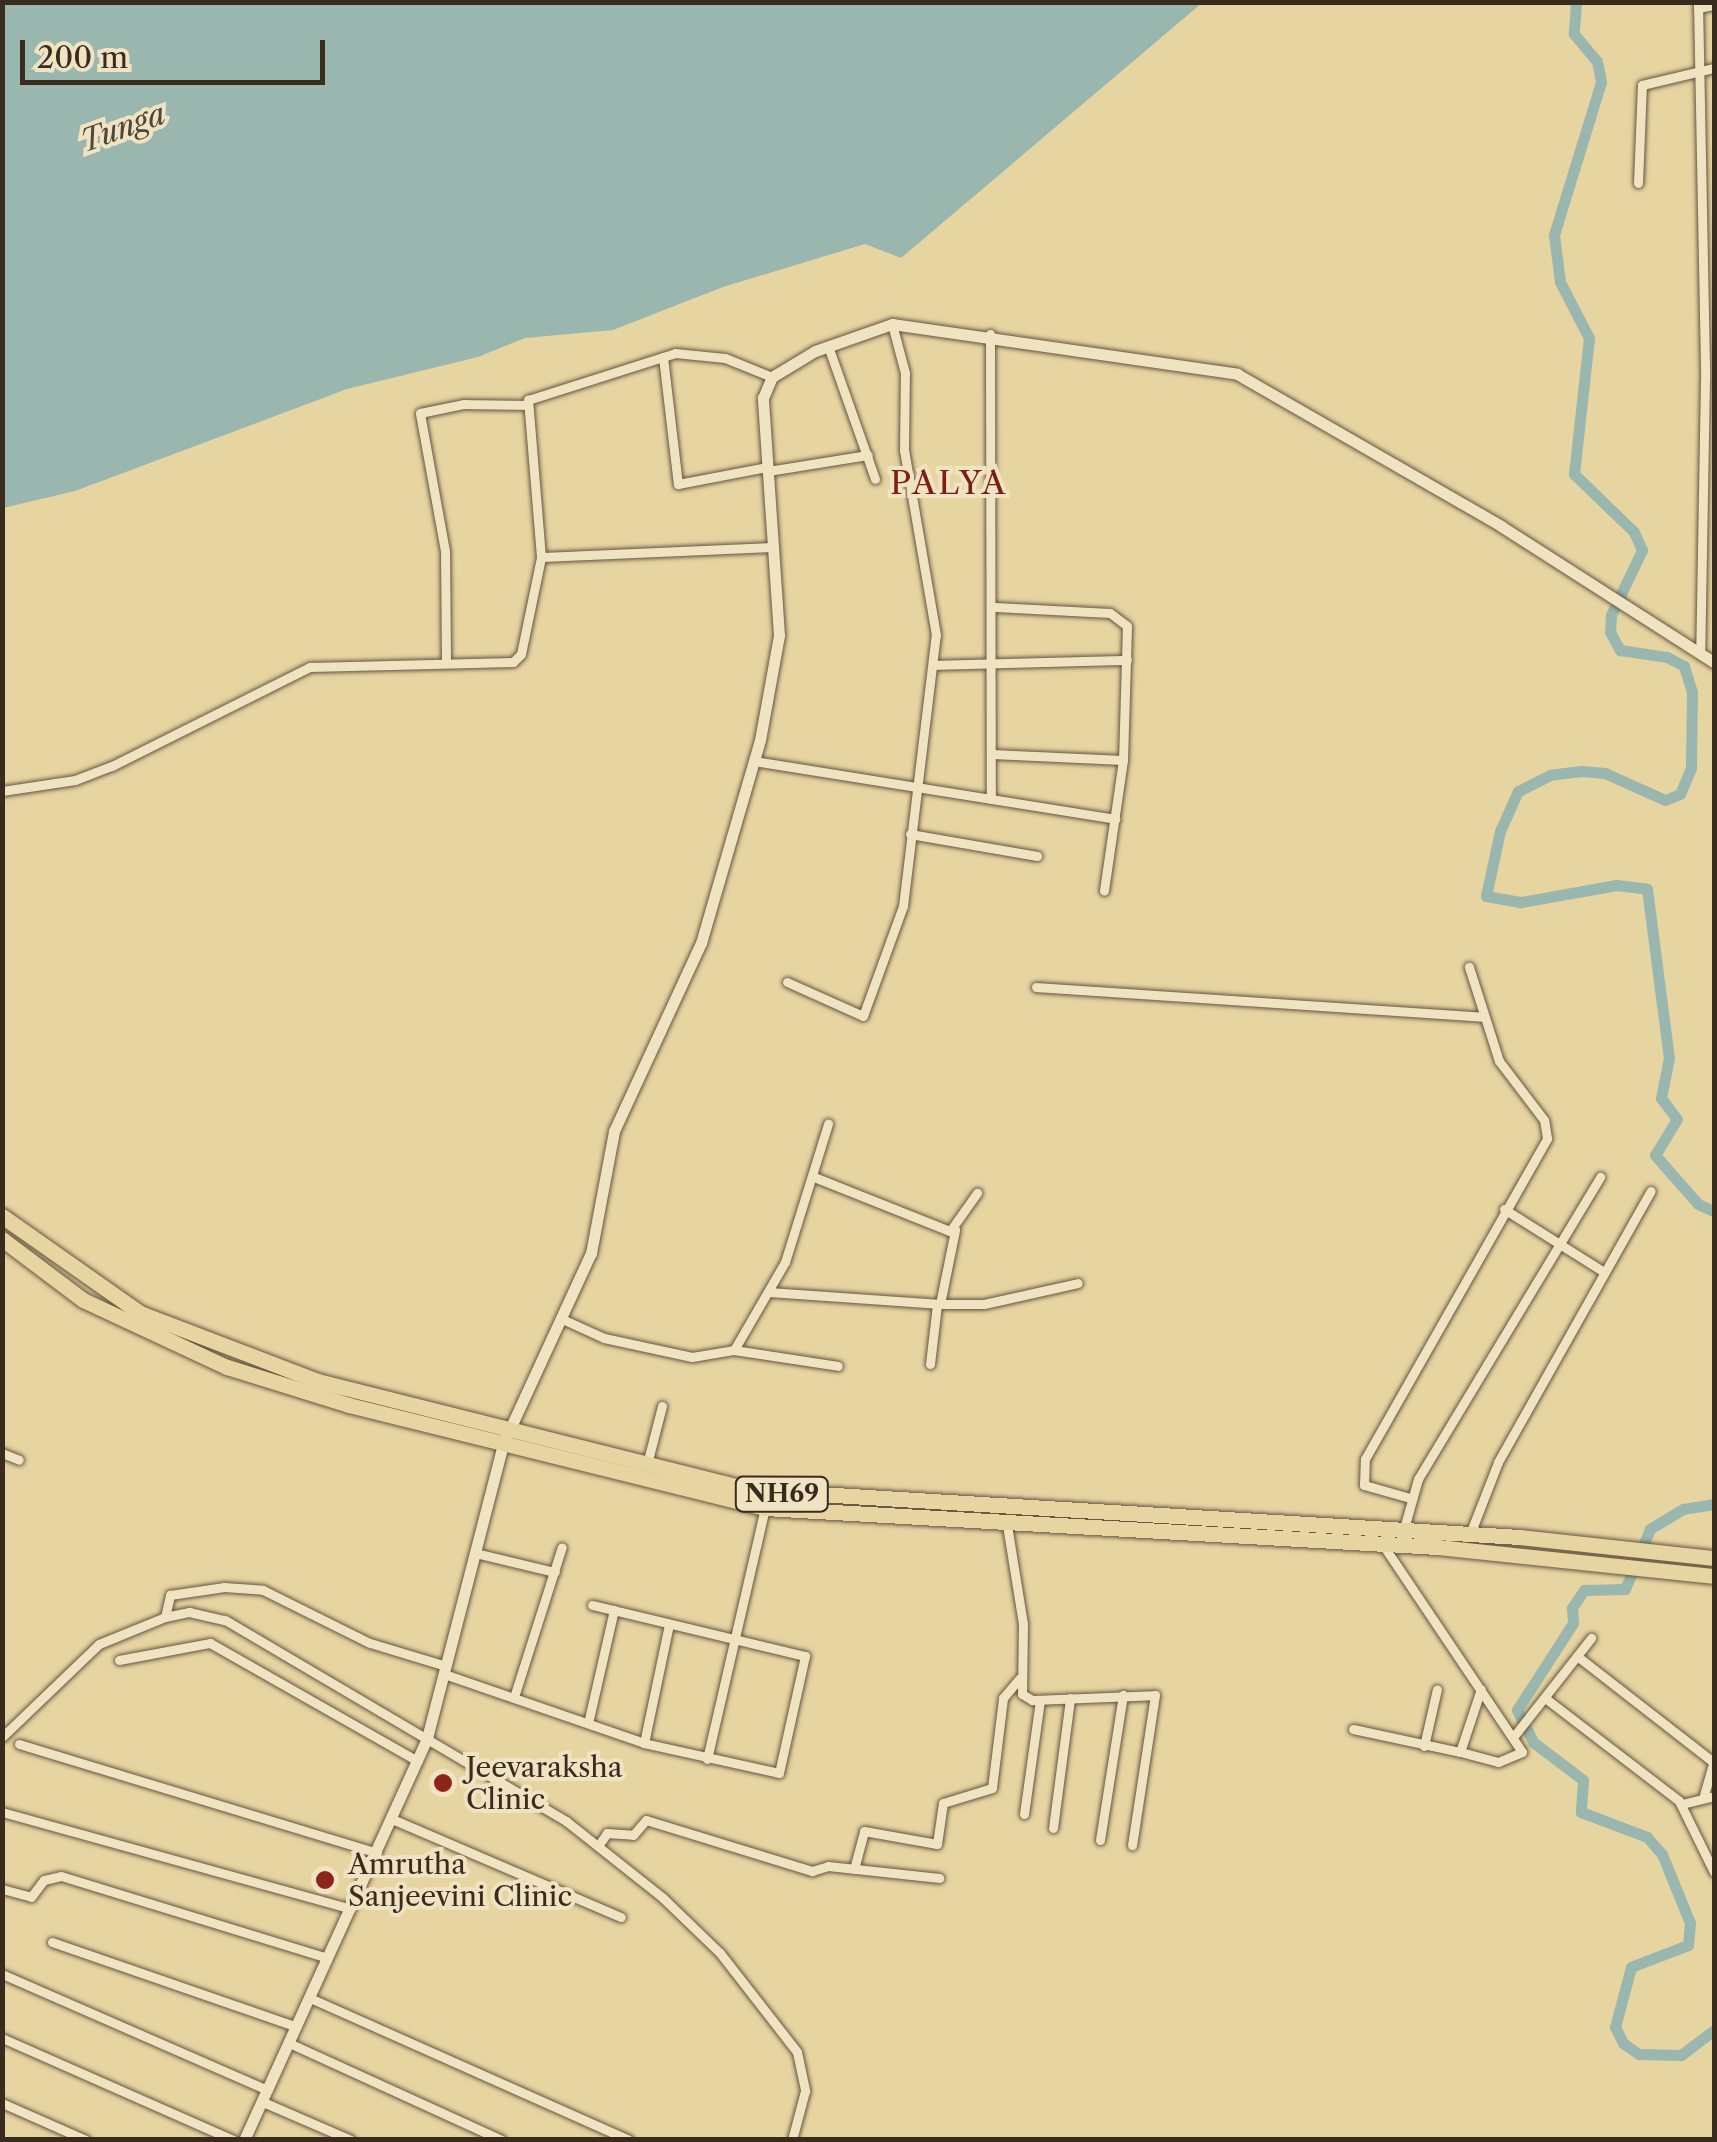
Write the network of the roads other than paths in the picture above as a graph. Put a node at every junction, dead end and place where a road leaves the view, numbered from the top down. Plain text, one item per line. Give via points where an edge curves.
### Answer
1 (1714, 5) edge
2 (1698, 6) edge
3 (1714, 68) edge
4 (1697, 71) junction
5 (1638, 182) dead end
6 (892, 324) junction
7 (990, 334) junction
8 (828, 346) junction
9 (663, 357) junction
10 (772, 377) junction
11 (526, 405) junction
12 (868, 455) junction
13 (767, 469) junction
14 (875, 480) dead end
15 (774, 547) junction
16 (541, 557) junction
17 (995, 607) junction
18 (1700, 653) junction
19 (995, 659) junction
20 (1126, 660) junction
21 (446, 662) junction
22 (1714, 662) edge
23 (935, 665) junction
24 (992, 754) junction
25 (1123, 760) junction
26 (754, 761) junction
27 (919, 787) junction
28 (2, 791) edge
29 (990, 800) junction
30 (1115, 818) junction
31 (910, 834) junction
32 (1037, 856) dead end
33 (1104, 891) dead end
34 (1469, 967) dead end
35 (787, 982) dead end
36 (1036, 988) dead end
37 (1482, 1016) junction
38 (828, 1124) dead end
39 (814, 1177) junction
40 (1600, 1177) dead end
41 (1650, 1191) dead end
42 (977, 1193) dead end
43 (1504, 1210) junction
44 (2, 1216) edge
45 (955, 1230) junction
46 (2, 1239) edge
47 (1557, 1244) junction
48 (1604, 1272) junction
49 (1078, 1283) dead end
50 (770, 1292) junction
51 (939, 1304) junction
52 (560, 1318) junction
53 (137, 1319) junction
54 (734, 1350) junction
55 (930, 1364) dead end
56 (838, 1366) dead end
57 (662, 1406) dead end
58 (505, 1437) junction
59 (2, 1453) edge
60 (19, 1460) dead end
61 (648, 1464) junction
62 (1410, 1498) junction
63 (765, 1508) junction
64 (1006, 1525) junction
65 (1470, 1534) junction
66 (1402, 1538) junction
67 (1383, 1545) junction
68 (562, 1547) dead end
69 (475, 1553) junction
70 (1714, 1558) edge
71 (555, 1572) junction
72 (1714, 1576) edge
73 (592, 1605) dead end
74 (614, 1610) junction
75 (165, 1617) junction
76 (668, 1624) junction
77 (1591, 1638) dead end
78 (734, 1640) junction
79 (1577, 1656) junction
80 (119, 1660) dead end
81 (445, 1670) junction
82 (1019, 1679) junction
83 (1437, 1689) dead end
84 (1481, 1689) junction
85 (1123, 1695) junction
86 (514, 1697) junction
87 (1070, 1698) junction
88 (1545, 1698) junction
89 (1040, 1700) junction
90 (589, 1719) junction
91 (1353, 1729) dead end
92 (1521, 1730) junction
93 (2, 1737) edge
94 (644, 1742) junction
95 (19, 1744) dead end
96 (1424, 1746) junction
97 (423, 1748) junction
98 (1460, 1752) junction
99 (707, 1759) junction
100 (1714, 1760) edge
101 (1709, 1796) edge
102 (1682, 1804) junction
103 (2, 1812) edge
104 (1024, 1814) dead end
105 (392, 1819) junction
106 (1053, 1828) dead end
107 (1100, 1840) dead end
108 (1132, 1845) dead end
109 (598, 1846) junction
110 (376, 1853) junction
111 (854, 1869) junction
112 (1714, 1872) edge
113 (939, 1878) dead end
114 (2, 1889) edge
115 (351, 1909) junction
116 (621, 1917) dead end
117 (52, 1942) dead end
118 (328, 1958) junction
119 (2, 1974) edge
120 (310, 1998) junction
121 (297, 2028) junction
122 (2, 2038) edge
123 (290, 2043) junction
124 (265, 2096) junction
125 (2, 2103) edge
126 (86, 2140) edge
127 (233, 2140) edge
128 (244, 2140) edge
129 (351, 2140) edge
130 (502, 2140) edge
131 (629, 2140) edge
132 (792, 2140) edge

1 - 2 street
2 - 4 street
3 - 4 street
4 - 5 street via 1642,85
4 - 18 street via 1705,380
6 - 7 street
6 - 8 street
6 - 23 street via 906,380 904,450 935,620
7 - 17 street
7 - 18 street via 1206,368 1259,383
8 - 10 street
8 - 12 street
9 - 10 street via 726,358
9 - 11 street via 535,393
9 - 13 street via 678,484
10 - 13 street via 763,398
11 - 16 street
11 - 21 street via 464,404 420,413 445,551
12 - 13 street
12 - 14 street
13 - 15 street
15 - 16 street
15 - 26 street via 779,635
16 - 21 street via 517,660
17 - 19 street
17 - 20 street via 1118,615 1127,626
18 - 22 street
19 - 20 street
19 - 23 street
19 - 24 street
20 - 25 street
21 - 28 street via 310,666 112,766 75,780
23 - 27 street
24 - 25 street
24 - 29 street
25 - 30 street
26 - 27 street
26 - 52 street via 690,975 614,1132 591,1254
27 - 29 street
27 - 31 street
29 - 30 street
30 - 33 street
31 - 32 street
31 - 35 street via 903,906 868,1010 858,1014
34 - 37 street
36 - 37 street
37 - 43 street via 1499,1061 1547,1126 1543,1146
38 - 39 street
39 - 45 street
39 - 50 street
40 - 47 street
41 - 48 street
42 - 45 street
43 - 47 street
43 - 62 street via 1365,1459 1364,1485
44 - 53 highway, NH69
45 - 51 street
46 - 53 highway, NH69 via 83,1300
47 - 48 street
47 - 62 street
48 - 65 street via 1498,1462
49 - 51 street via 984,1304
50 - 51 street
50 - 54 street
51 - 55 street
52 - 54 street via 604,1338 692,1357
52 - 58 street
53 - 58 highway, NH69 via 323,1398
54 - 56 street
57 - 61 street
58 - 61 highway, NH69
58 - 63 highway, NH69
58 - 69 street
59 - 60 street
61 - 66 highway, NH69 via 803,1497
62 - 66 street
63 - 64 highway, NH69
63 - 78 street
64 - 67 highway, NH69
64 - 82 street via 1022,1624
65 - 66 highway, NH69
65 - 70 highway, NH69
66 - 67 highway, NH69
66 - 72 highway, NH69
67 - 84 street
68 - 71 street
69 - 71 street
69 - 81 street
71 - 86 street
73 - 74 street
74 - 76 street
74 - 90 street
75 - 81 street via 170,1595 224,1587 263,1590 370,1643
75 - 93 street via 87,1651
75 - 97 street via 189,1612 225,1620
76 - 78 street
76 - 94 street
77 - 79 street
78 - 99 street
78 - 99 street via 806,1658 779,1774
79 - 88 street
79 - 100 street
80 - 97 street via 210,1643
81 - 86 street
81 - 97 street
82 - 89 street via 1027,1698
82 - 111 street via 1004,1698 992,1788 944,1803 937,1844 864,1831
83 - 96 street
84 - 92 street
84 - 98 street
85 - 87 street
85 - 107 street
85 - 108 street via 1156,1695
86 - 90 street
87 - 89 street
87 - 106 street
88 - 92 street
88 - 102 street
89 - 104 street
90 - 94 street
91 - 96 street
92 - 98 street via 1522,1752 1506,1760
94 - 99 street
95 - 110 street
96 - 98 street
97 - 105 street
97 - 109 street
100 - 101 street
101 - 102 street
102 - 112 street
103 - 115 street
105 - 110 street
105 - 116 street
109 - 111 street via 606,1833 634,1836 649,1820 812,1872
109 - 132 street via 720,1953 796,2052 805,2091
110 - 115 street
111 - 113 street
114 - 118 street via 31,1897 44,1880 61,1876
115 - 118 street
117 - 121 street
118 - 120 street
119 - 124 street
120 - 121 street
120 - 131 street
121 - 123 street
122 - 127 street
123 - 124 street
123 - 130 street
124 - 128 street
124 - 129 street
125 - 126 street

